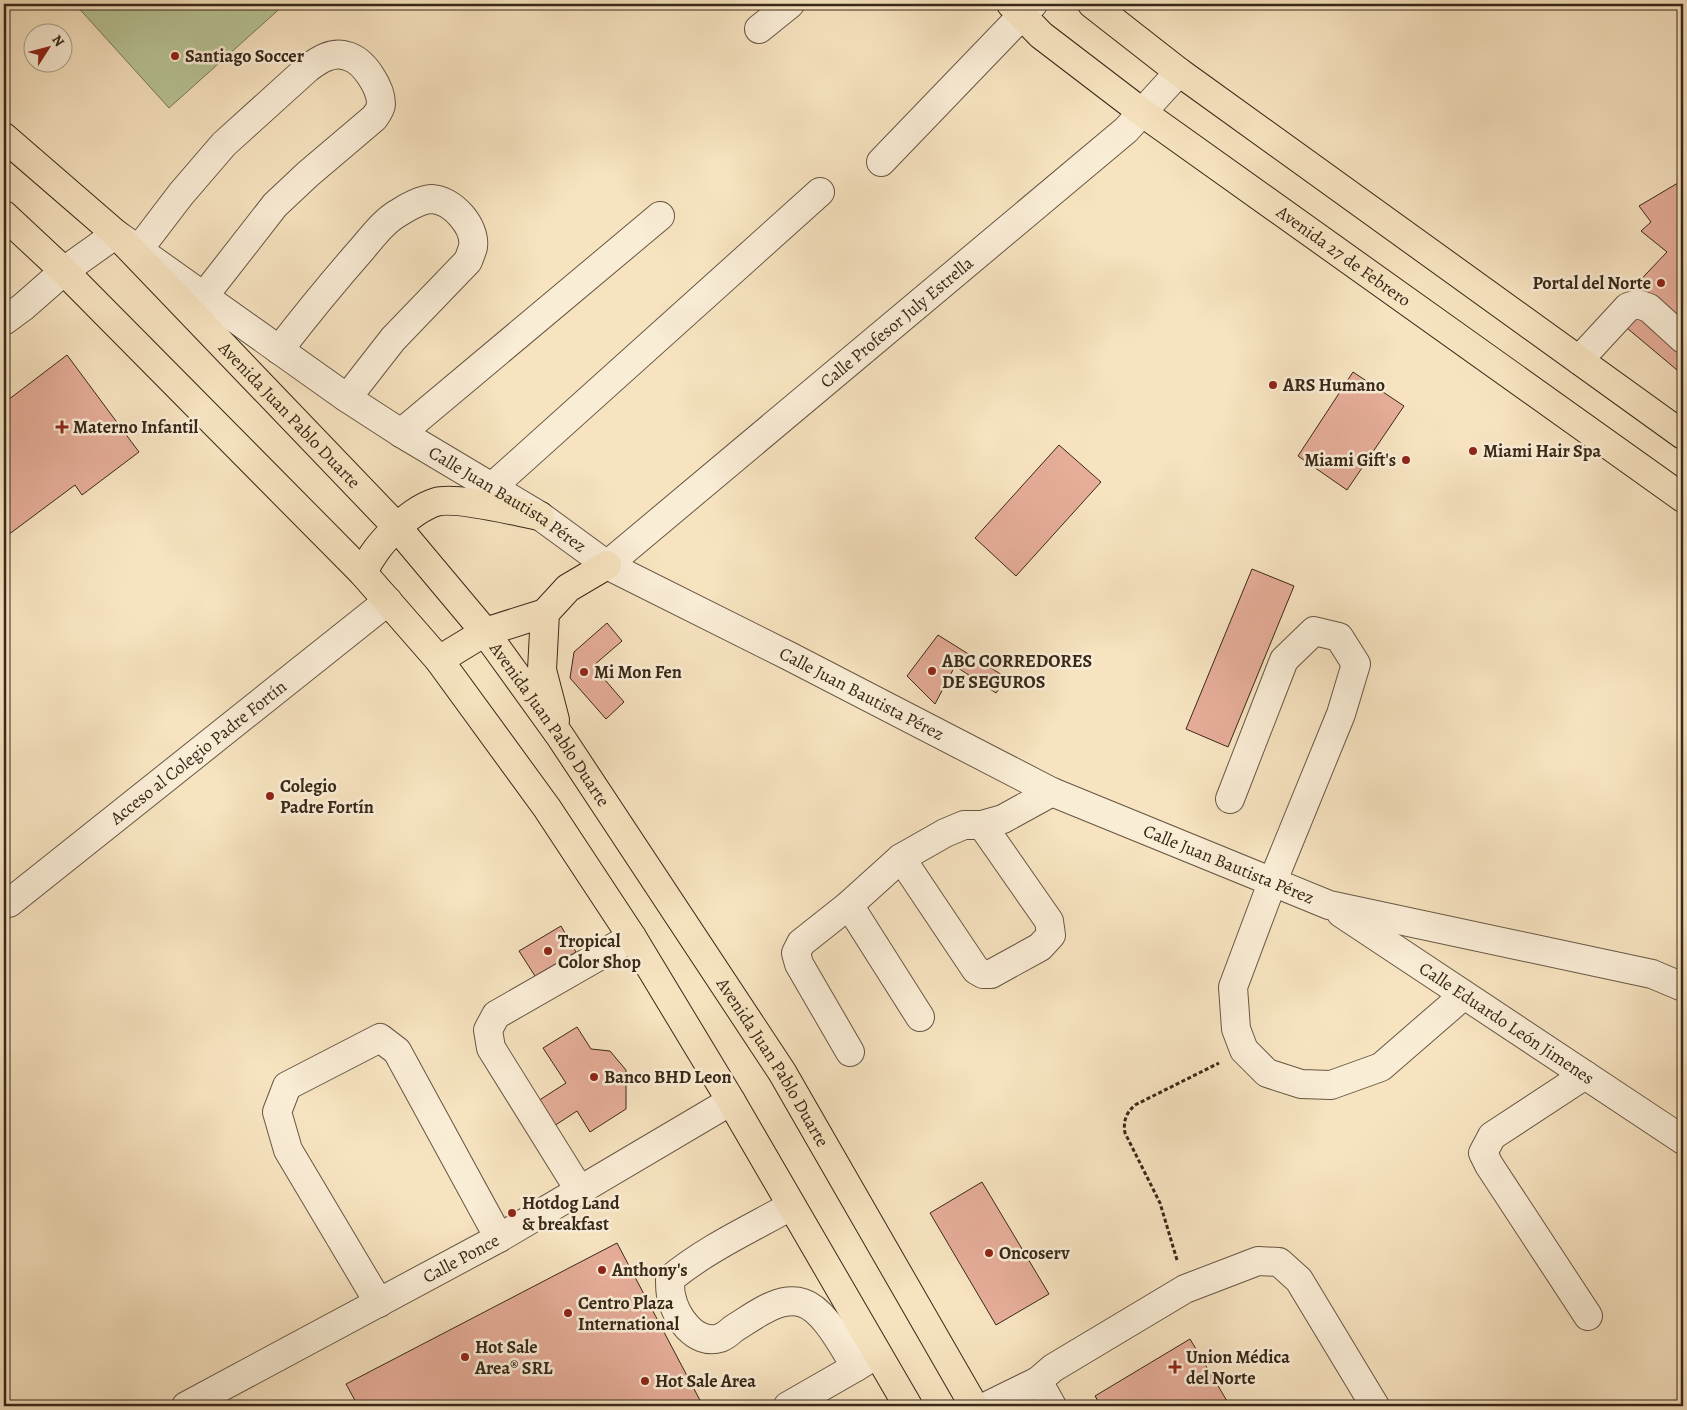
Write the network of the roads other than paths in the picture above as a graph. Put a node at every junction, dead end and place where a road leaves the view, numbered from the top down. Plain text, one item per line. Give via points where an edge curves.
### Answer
1 (790, 4) edge
2 (1092, 4) edge
3 (1022, 7) edge
4 (759, 29) dead end
5 (1179, 72) junction
6 (1143, 113) junction
7 (4, 137) edge
8 (881, 162) dead end
9 (820, 192) dead end
10 (4, 215) edge
11 (660, 216) dead end
12 (116, 234) junction
13 (139, 249) junction
14 (64, 271) junction
15 (204, 296) junction
16 (4, 321) edge
17 (1683, 339) edge
18 (280, 350) junction
19 (1579, 360) junction
20 (347, 398) junction
21 (401, 433) junction
22 (1683, 435) edge
23 (492, 487) junction
24 (1683, 498) edge
25 (540, 516) junction
26 (397, 527) junction
27 (607, 565) junction
28 (363, 573) junction
29 (388, 601) junction
30 (545, 613) junction
31 (484, 632) junction
32 (439, 660) junction
33 (560, 736) junction
34 (1052, 792) junction
35 (1230, 799) dead end
36 (982, 825) junction
37 (901, 858) junction
38 (1272, 883) junction
39 (10, 903) dead end
40 (849, 905) junction
41 (1329, 905) junction
42 (632, 937) junction
43 (1683, 987) edge
44 (1464, 995) junction
45 (920, 1017) dead end
46 (850, 1052) dead end
47 (1585, 1075) junction
48 (731, 1101) junction
49 (1683, 1140) edge
50 (580, 1191) junction
51 (792, 1206) junction
52 (499, 1238) junction
53 (379, 1303) junction
54 (1588, 1316) dead end
55 (867, 1361) junction
56 (1038, 1381) junction
57 (186, 1406) edge
58 (788, 1406) edge
59 (908, 1406) edge
60 (974, 1406) edge
61 (987, 1406) edge
62 (1052, 1406) edge
63 (1375, 1406) edge

1 - 4 street
2 - 5 main road
3 - 6 main road, Avenida 27 de Febrero via 1041,34
3 - 8 street
5 - 6 street, Calle Profesor July Estrella
5 - 19 main road
6 - 24 main road, Avenida 27 de Febrero
6 - 27 street, Calle Profesor July Estrella
7 - 12 main road, Avenida Juan Pablo Duarte
9 - 23 street
10 - 14 main road
11 - 21 street
12 - 13 street, Calle Juan Bautista Pérez
12 - 14 street
12 - 26 main road, Avenida Juan Pablo Duarte
13 - 15 street, Calle Juan Bautista Pérez
13 - 15 street via 224,144 308,68 332,55 347,56 360,64 380,93 381,106 374,118 275,205
14 - 16 street
14 - 28 main road
15 - 18 street, Calle Juan Bautista Pérez
17 - 19 street via 1649,308 1638,304 1628,307
18 - 20 street, Calle Juan Bautista Pérez
18 - 20 street via 326,290 398,213 431,199 459,213 470,229 474,245 468,261 393,339
19 - 22 main road
20 - 21 street, Calle Juan Bautista Pérez
21 - 23 street, Calle Juan Bautista Pérez
23 - 25 street, Calle Juan Bautista Pérez
25 - 26 main road via 462,502 438,502 416,511
25 - 27 street, Calle Juan Bautista Pérez
26 - 28 main road via 380,544
26 - 31 main road, Avenida Juan Pablo Duarte
27 - 30 main road via 568,588
27 - 34 street, Calle Juan Bautista Pérez
28 - 29 main road
29 - 32 main road
29 - 39 street, Acceso al Colegio Padre Fortín
30 - 31 main road
30 - 33 main road via 542,670
31 - 32 main road
31 - 33 main road, Avenida Juan Pablo Duarte
32 - 42 main road via 547,808
33 - 60 main road, Avenida Juan Pablo Duarte via 782,1072
34 - 36 street via 1003,819
34 - 38 street, Calle Juan Bautista Pérez
35 - 38 street via 1284,660 1314,631 1339,637 1356,664 1341,714
36 - 37 street via 964,825 945,832
36 - 37 street via 1049,921 1052,935 1040,947 991,974 976,970
37 - 40 street
38 - 41 street, Calle Juan Bautista Pérez
38 - 44 street via 1233,987 1236,1029 1244,1050 1267,1073 1301,1084 1331,1085 1381,1067
40 - 45 street
40 - 46 street via 801,943 796,953 798,964
41 - 43 street, Calle Juan Bautista Pérez via 1652,974
41 - 44 street, Calle Eduardo León Jimenes
42 - 48 main road
42 - 50 street via 496,1015 488,1030 491,1048
44 - 47 street, Calle Eduardo León Jimenes
47 - 49 street, Calle Eduardo León Jimenes
47 - 54 street via 1492,1136 1483,1153
48 - 50 street, Calle Ponce
48 - 51 main road
50 - 52 street, Calle Ponce
51 - 55 main road
51 - 55 street via 720,1245 670,1279 671,1295 682,1321 692,1332 720,1338 775,1305 802,1302 815,1309 839,1339
52 - 53 street, Calle Ponce
52 - 53 street via 397,1051 380,1038 287,1086 277,1112 288,1150
53 - 57 street, Calle Ponce
55 - 58 street
55 - 59 main road
56 - 61 street
56 - 62 street
56 - 63 street via 1053,1368 1185,1289 1258,1261 1279,1262 1299,1280

